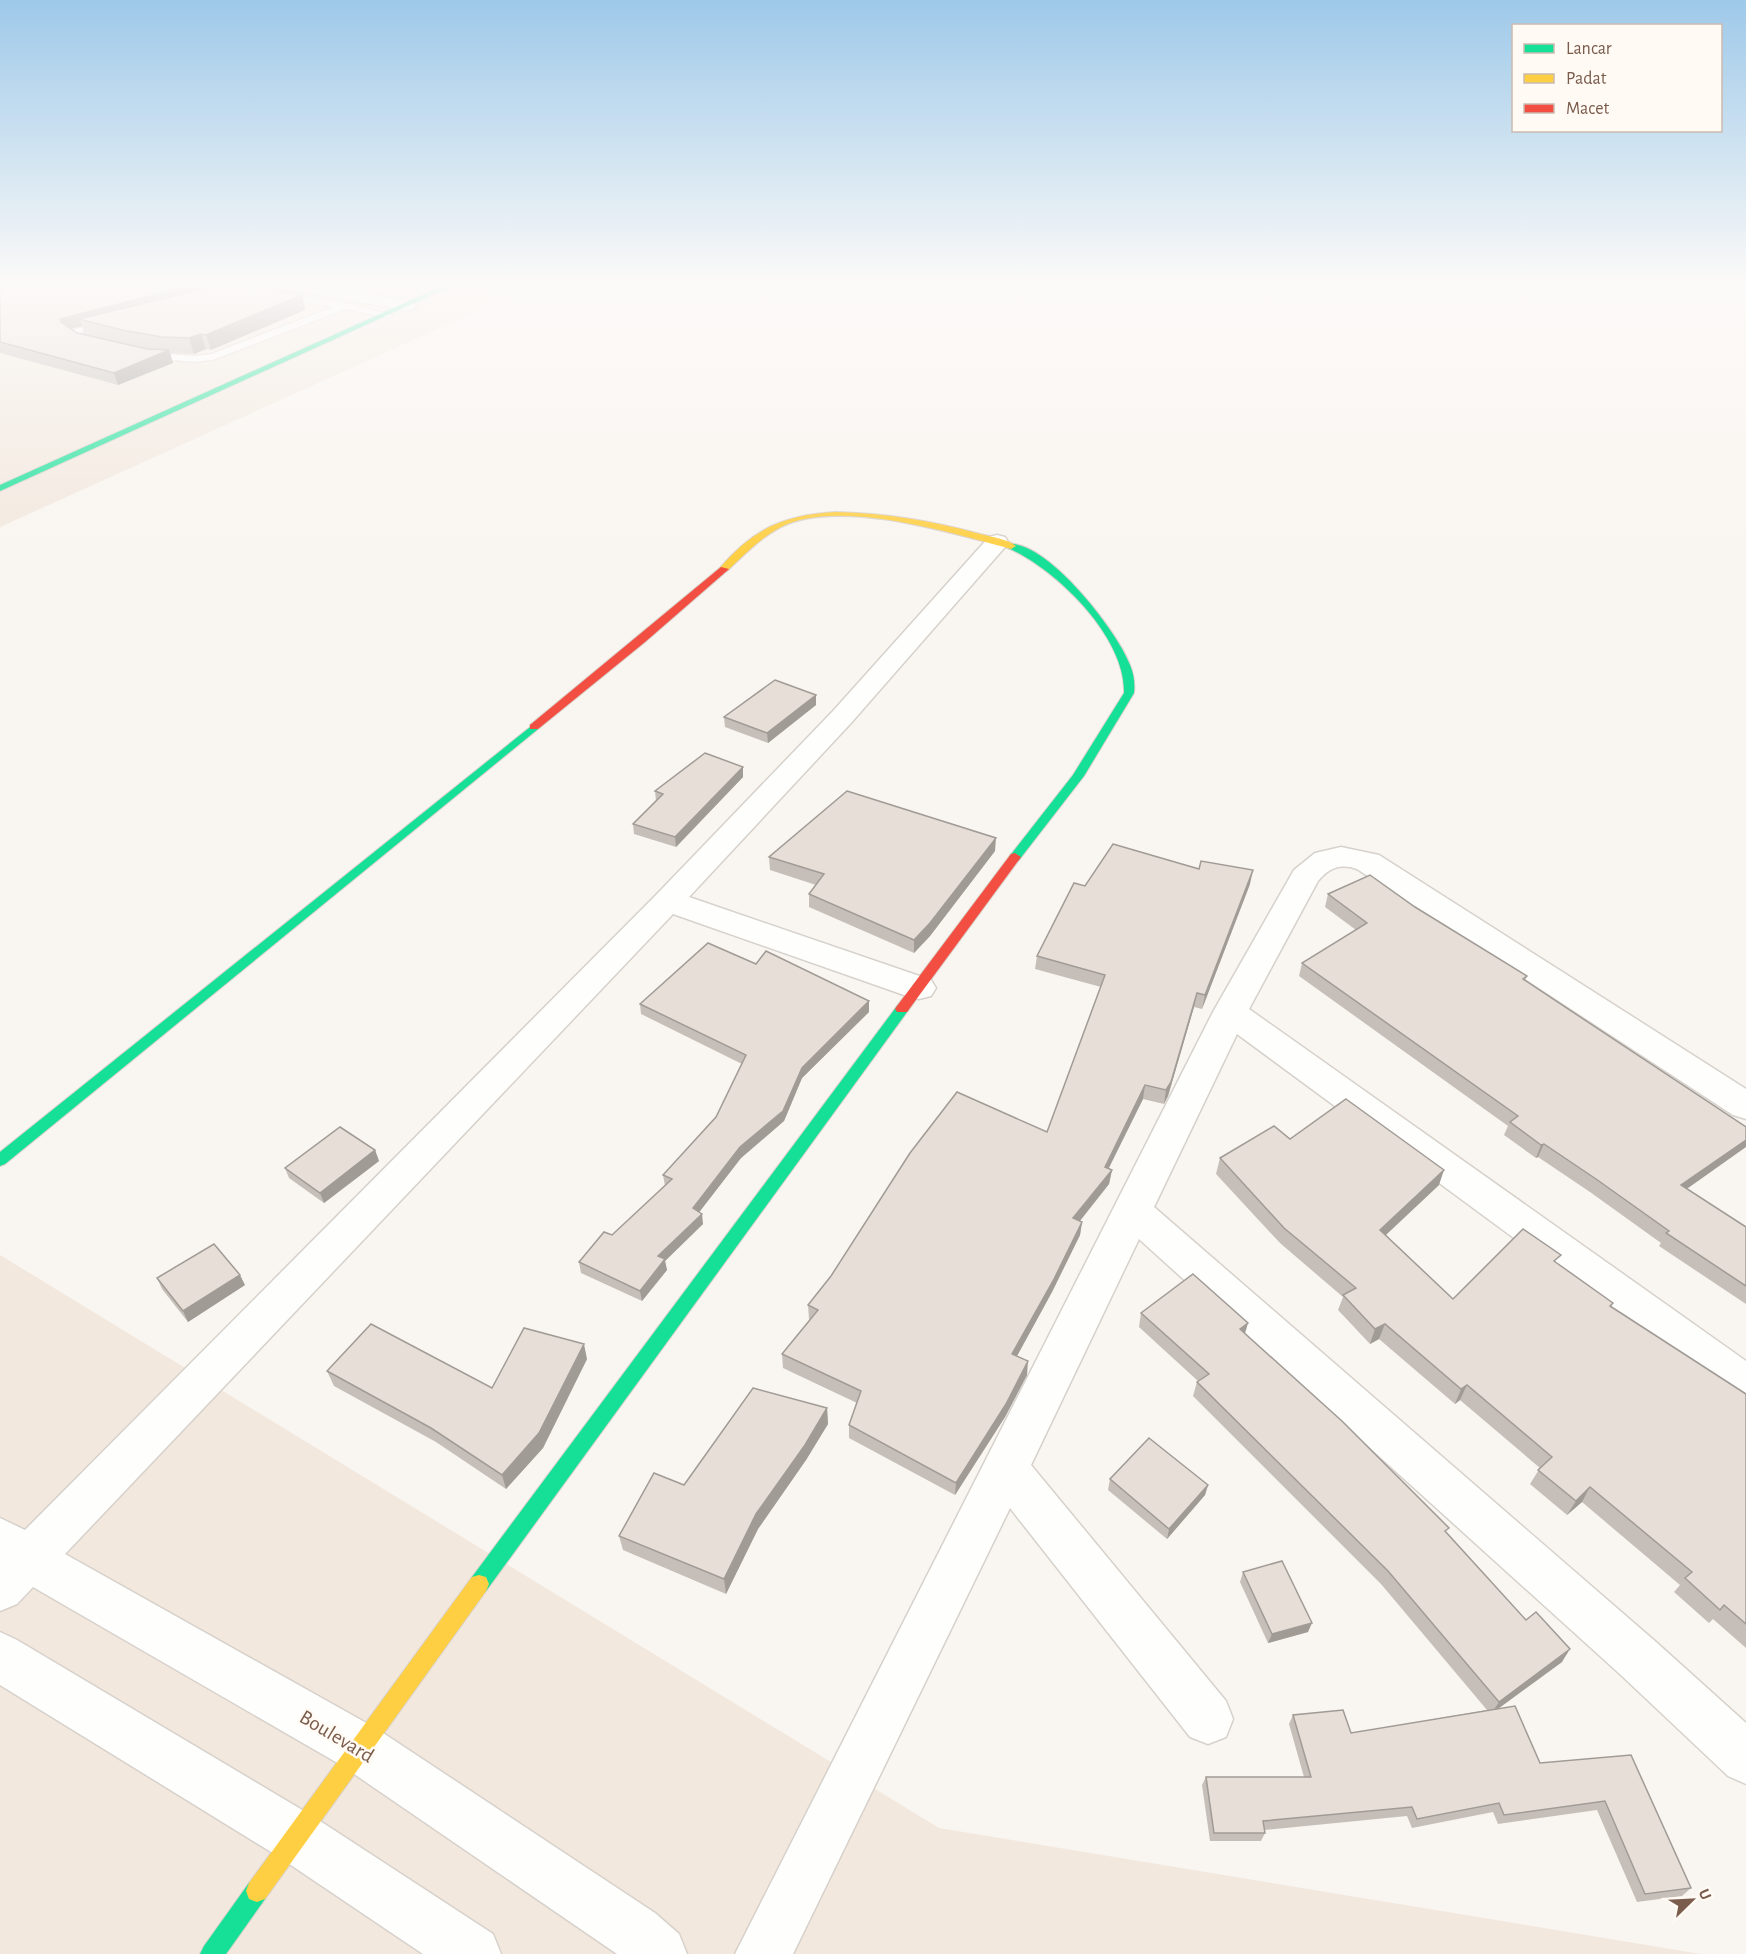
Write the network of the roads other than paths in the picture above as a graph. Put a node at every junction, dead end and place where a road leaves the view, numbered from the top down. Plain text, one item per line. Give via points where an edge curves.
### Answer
1 (255, 374) edge
2 (0, 488) edge
3 (997, 542) junction
4 (668, 901) junction
5 (919, 988) junction
6 (1230, 1012) junction
7 (1746, 1106) edge
8 (0, 1160) edge
9 (1132, 1210) junction
10 (1746, 1385) edge
11 (1006, 1469) junction
12 (9, 1562) edge
13 (0, 1657) edge
14 (1208, 1719) dead end
15 (358, 1747) junction
16 (1746, 1758) edge
17 (296, 1836) junction
18 (212, 1954) edge
19 (473, 1954) edge
20 (659, 1954) edge
21 (763, 1954) edge

1 - 2 street
3 - 4 street via 842,717
3 - 5 street via 1042,562 1077,592 1120,651 1132,682 1078,776
3 - 8 street via 937,526 841,516 793,519 769,530 641,640
4 - 5 street
4 - 12 street
5 - 15 street
6 - 7 street via 1315,864 1339,856 1359,859 1385,872
6 - 9 street
6 - 10 street
9 - 11 street
9 - 16 street
11 - 14 street
11 - 21 street
12 - 15 street, Boulevard
13 - 17 street
15 - 17 street
15 - 20 street, Boulevard via 635,1933
17 - 18 street
17 - 19 street

